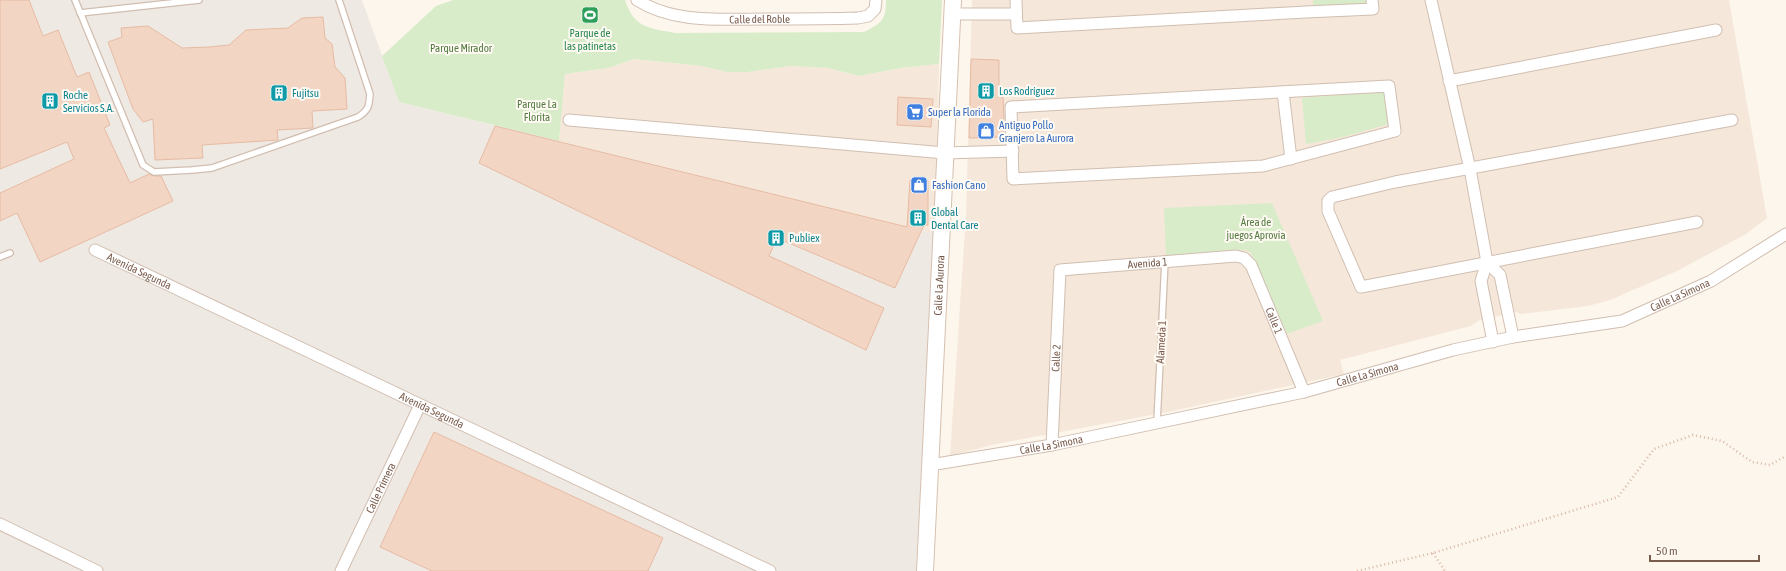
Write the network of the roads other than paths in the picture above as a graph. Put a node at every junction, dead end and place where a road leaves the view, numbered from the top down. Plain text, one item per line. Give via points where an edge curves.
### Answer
1 (75, 0) edge
2 (198, 0) edge
3 (339, 0) edge
4 (636, 0) edge
5 (876, 0) edge
6 (1016, 0) edge
7 (1305, 0) edge
8 (1372, 0) edge
9 (1431, 0) edge
10 (952, 7) edge
11 (1306, 12) junction
12 (80, 13) junction
13 (1016, 14) junction
14 (1716, 30) dead end
15 (1449, 81) junction
16 (1283, 92) junction
17 (569, 120) dead end
18 (1732, 120) dead end
19 (1013, 151) junction
20 (945, 153) junction
21 (1291, 159) junction
22 (1470, 169) junction
23 (1697, 222) dead end
24 (1786, 234) edge
25 (94, 250) dead end
26 (10, 253) dead end
27 (1236, 256) joint
28 (0, 257) edge
29 (1165, 261) junction
30 (1487, 262) junction
31 (1060, 270) joint
32 (1512, 337) junction
33 (1493, 342) junction
34 (1304, 392) junction
35 (420, 405) junction
36 (1157, 422) junction
37 (1052, 445) junction
38 (930, 465) junction
39 (0, 524) edge
40 (97, 571) edge
41 (341, 571) edge
42 (770, 571) edge
43 (925, 571) edge

1 - 12 lane
2 - 12 lane
3 - 12 lane via 370,94 367,112 212,168 154,172 144,165
4 - 5 street, Calle del Roble via 649,8 688,18 727,19 858,18 868,16 875,9
6 - 13 street
7 - 11 street
8 - 11 street via 1373,9
9 - 15 street
10 - 13 street
10 - 20 street, Calle La Aurora
11 - 13 street via 1017,28
14 - 15 street
15 - 22 street
16 - 19 street via 1011,107
16 - 21 street
16 - 21 street via 1389,86 1396,131
17 - 20 street
18 - 22 street
19 - 20 street
19 - 21 street via 1013,179 1263,166
20 - 38 street, Calle La Aurora
22 - 30 street
22 - 30 street via 1395,182 1332,197 1328,201 1328,211 1361,287
23 - 30 street
24 - 32 street, Calle La Simona via 1711,281 1622,321
25 - 35 street, Avenida Segunda
26 - 28 lane
27 - 29 street, Avenida 1
27 - 34 street, Calle 1 via 1244,258 1251,265
29 - 31 street, Avenida 1
29 - 36 lane, Alameda 1
30 - 32 street via 1500,275
30 - 33 street via 1481,281
31 - 37 street, Calle 2
32 - 33 street, Calle La Simona
33 - 34 street, Calle La Simona via 1453,350
34 - 36 street, Calle La Simona
35 - 41 street, Calle Primera
35 - 42 street, Avenida Segunda
36 - 37 street, Calle La Simona
37 - 38 street, Calle La Simona
38 - 43 street, Calle La Aurora
39 - 40 street

